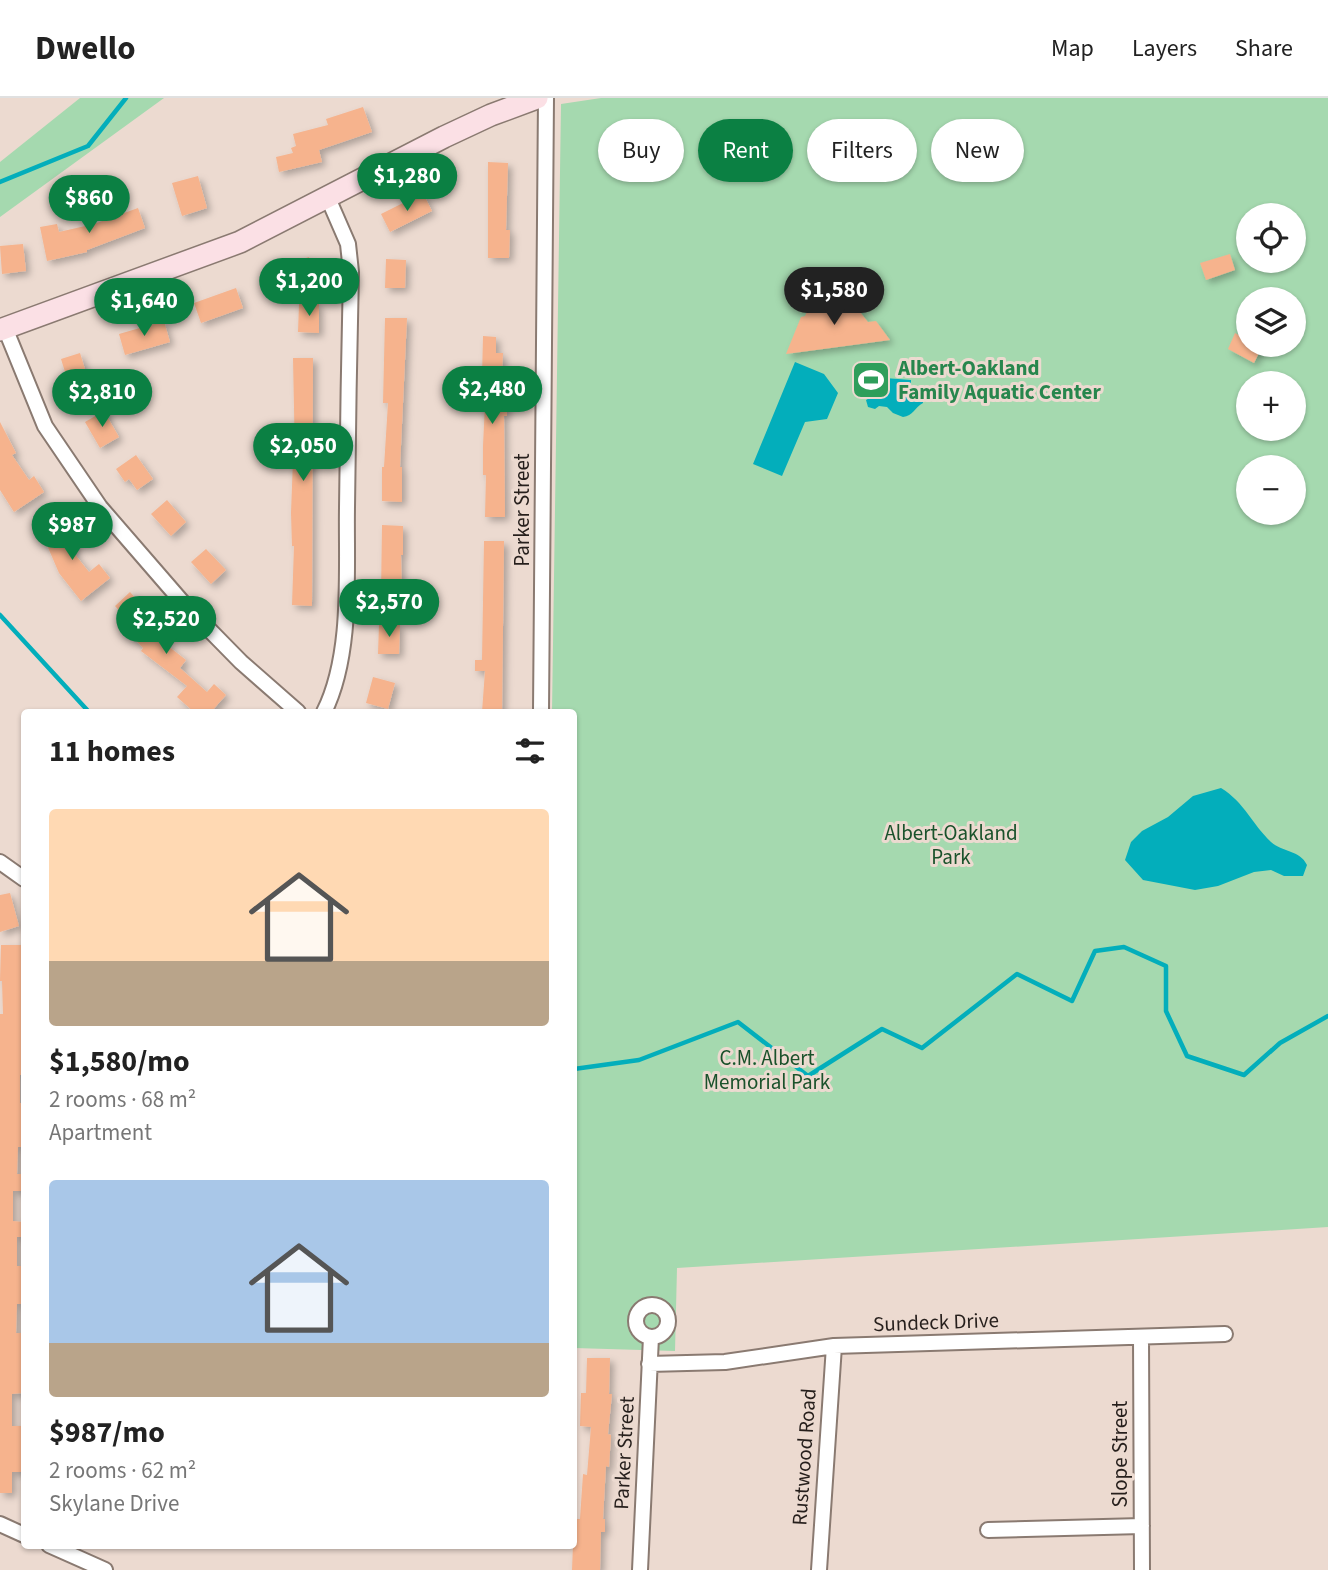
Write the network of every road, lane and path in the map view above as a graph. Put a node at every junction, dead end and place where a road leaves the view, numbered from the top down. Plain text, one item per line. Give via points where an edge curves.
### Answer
1 (537, 98) edge
2 (546, 98) edge
3 (328, 198) junction
4 (2, 329) edge
5 (295, 709) edge
6 (325, 709) edge
7 (541, 709) edge
8 (0, 862) edge
9 (21, 877) edge
10 (1225, 1334) dead end
11 (652, 1337) dead end
12 (1141, 1337) junction
13 (834, 1346) junction
14 (649, 1364) junction
15 (0, 1524) edge
16 (1142, 1526) junction
17 (988, 1530) dead end
18 (21, 1534) edge
19 (61, 1549) edge
20 (105, 1570) edge
21 (640, 1570) edge
22 (819, 1570) edge
23 (1142, 1570) edge

1 - 3 street via 491,115
2 - 7 street, Parker Street
3 - 4 street via 240,242
3 - 6 street via 348,244 351,272 342,649
4 - 5 street via 45,426 100,507 203,624
8 - 9 street
10 - 12 street, Sundeck Drive
11 - 14 street, Parker Street
12 - 13 street, Sundeck Drive
12 - 16 street, Slope Street
13 - 14 street, Sundeck Drive via 725,1362
13 - 22 street, Rustwood Road
14 - 21 street, Parker Street
15 - 18 street
16 - 17 street
16 - 23 street, Slope Street
19 - 20 street

